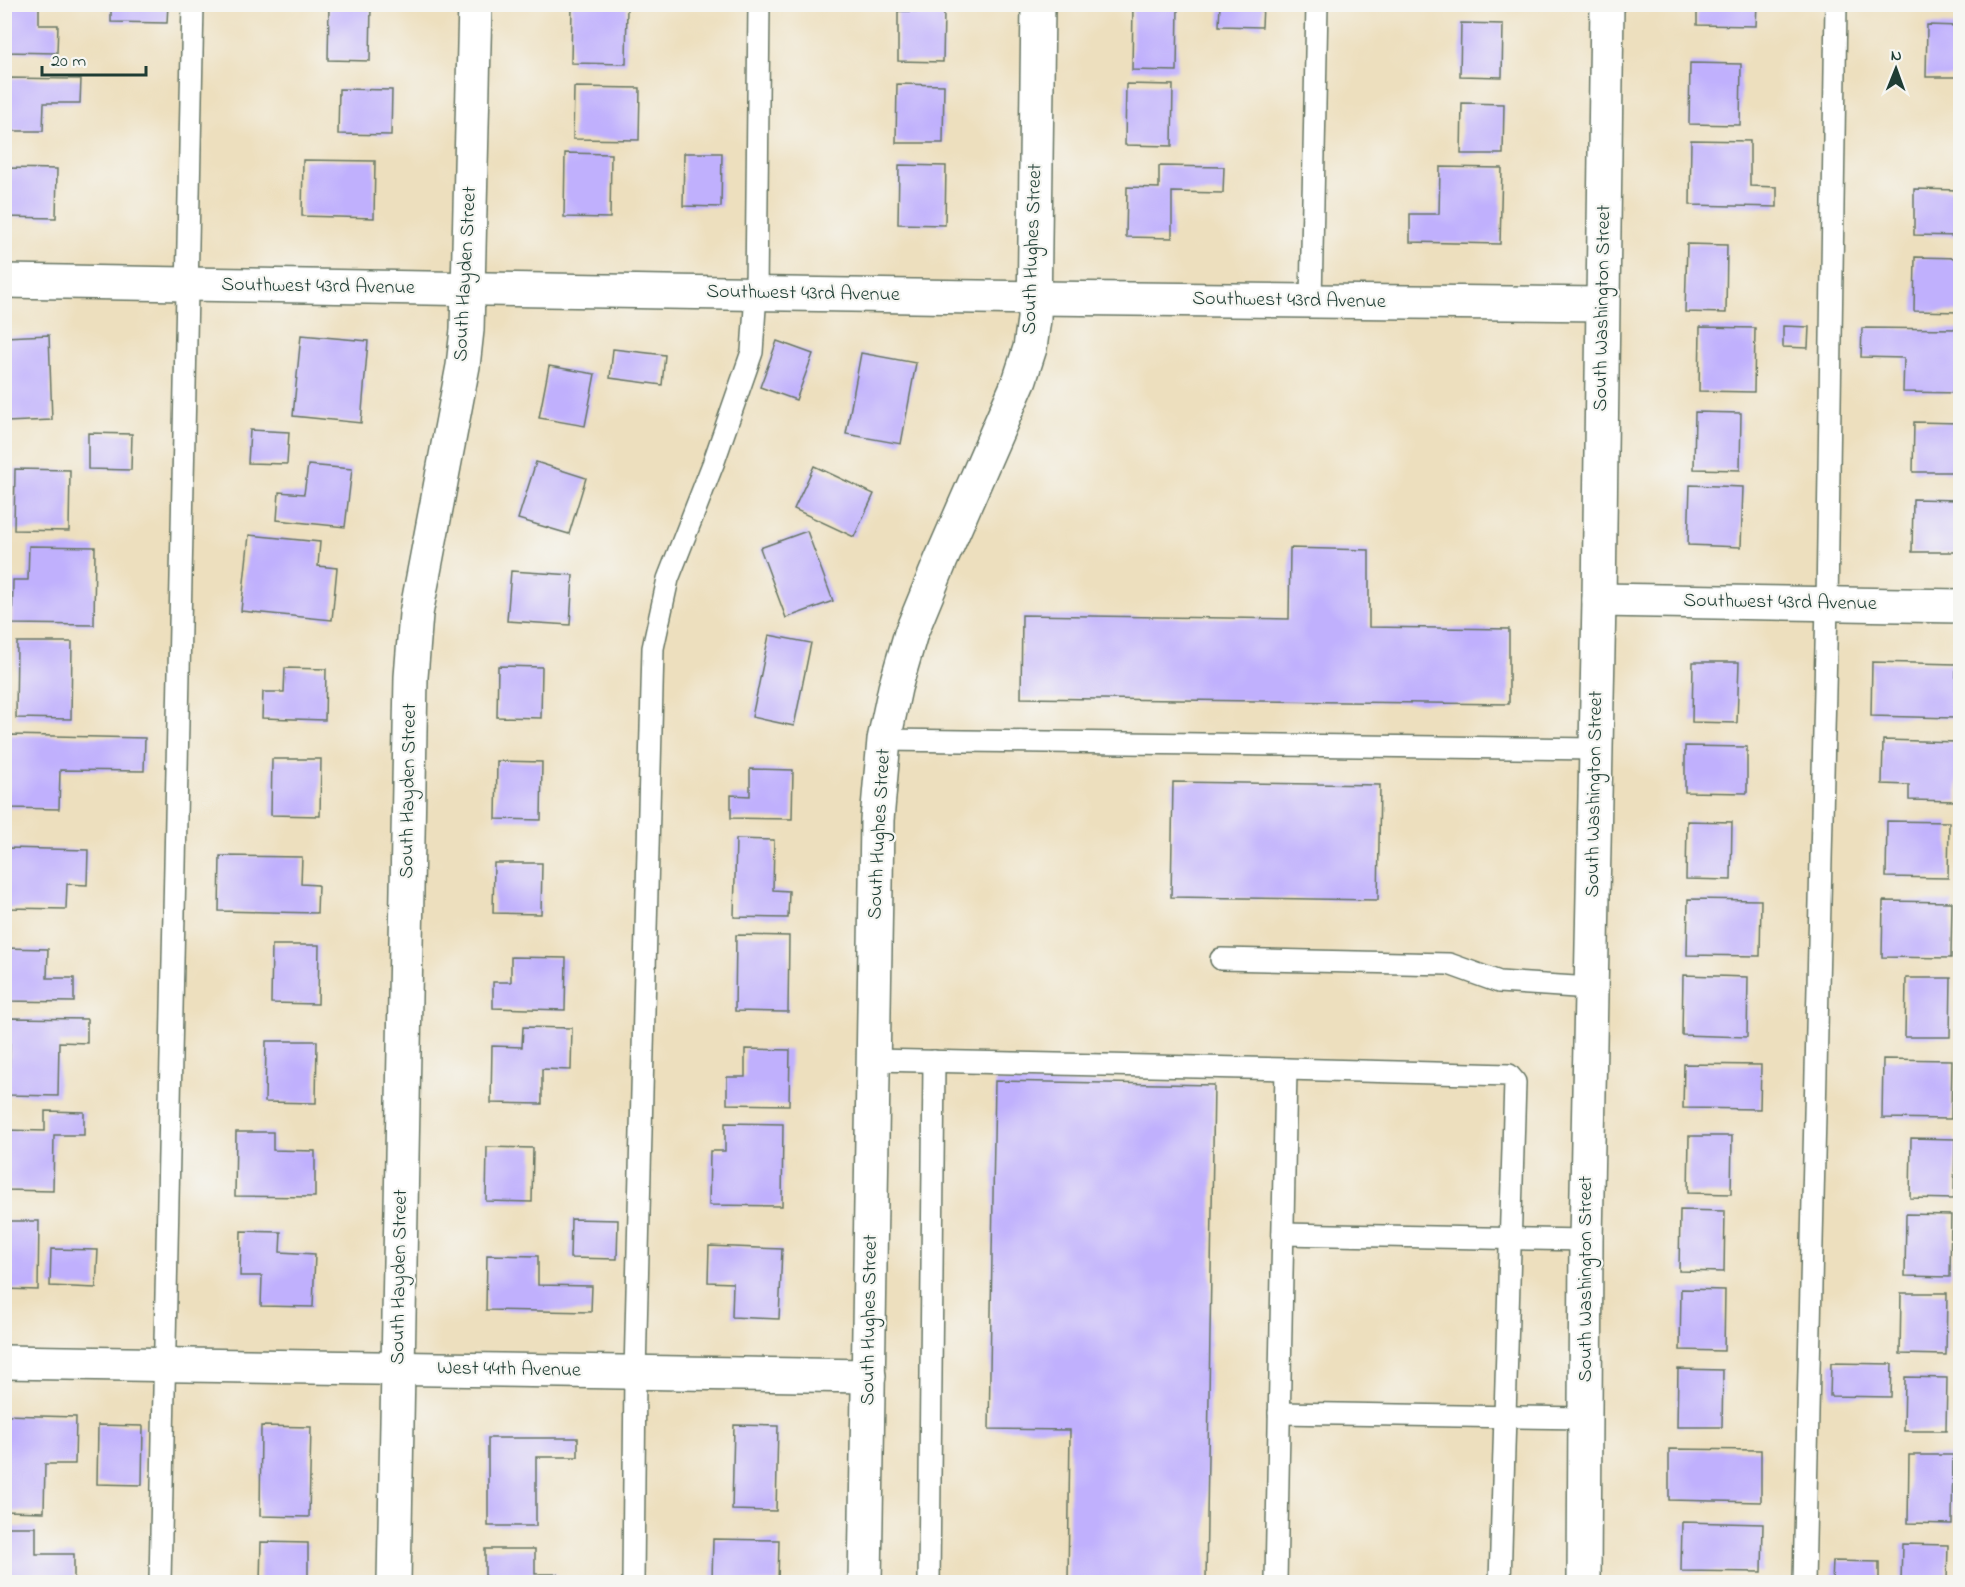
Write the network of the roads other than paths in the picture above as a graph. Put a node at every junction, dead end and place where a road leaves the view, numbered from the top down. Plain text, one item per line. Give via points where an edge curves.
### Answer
1 (193, 4) edge
2 (475, 4) edge
3 (759, 4) edge
4 (1038, 4) edge
5 (1317, 4) edge
6 (1607, 4) edge
7 (1836, 4) edge
8 (4, 281) edge
9 (188, 285) junction
10 (468, 289) junction
11 (756, 294) junction
12 (1034, 298) junction
13 (1311, 301) junction
14 (1602, 304) junction
15 (1599, 600) junction
16 (1827, 604) junction
17 (1960, 606) edge
18 (884, 740) junction
19 (1596, 748) junction
20 (1221, 959) dead end
21 (1591, 988) junction
22 (874, 1060) junction
23 (934, 1061) junction
24 (1286, 1069) junction
25 (1283, 1234) junction
26 (1510, 1238) junction
27 (1586, 1240) junction
28 (4, 1362) edge
29 (164, 1365) junction
30 (398, 1368) junction
31 (635, 1373) junction
32 (869, 1377) junction
33 (1279, 1413) junction
34 (1505, 1416) junction
35 (1585, 1418) junction
36 (160, 1582) edge
37 (394, 1582) edge
38 (633, 1582) edge
39 (865, 1582) edge
40 (929, 1582) edge
41 (1276, 1582) edge
42 (1500, 1582) edge
43 (1584, 1582) edge
44 (1804, 1582) edge

1 - 9 lane
2 - 10 street, South Hayden Street
3 - 11 lane
4 - 12 street, South Hughes Street
5 - 13 lane
6 - 14 street, South Washington Street
7 - 16 lane
8 - 9 street, Southwest 43rd Avenue
9 - 10 street, Southwest 43rd Avenue
9 - 29 lane
10 - 11 street, Southwest 43rd Avenue
10 - 30 street, South Hayden Street via 463,366 416,614 411,677
11 - 12 street, Southwest 43rd Avenue
11 - 31 lane via 752,352 668,579 653,648
12 - 13 street, Southwest 43rd Avenue
12 - 18 street, South Hughes Street via 1030,348 1020,379 912,633
13 - 14 street, Southwest 43rd Avenue
14 - 15 street, South Washington Street
15 - 16 street, Southwest 43rd Avenue
15 - 19 street, South Washington Street
16 - 17 street, Southwest 43rd Avenue
16 - 44 lane
18 - 19 lane
18 - 22 street, South Hughes Street via 877,820
19 - 21 street, South Washington Street
20 - 21 lane via 1449,964 1499,982
21 - 27 street, South Washington Street
22 - 23 lane
22 - 32 street, South Hughes Street
23 - 24 lane
23 - 40 lane
24 - 25 lane
24 - 26 lane via 1509,1075 1515,1082
25 - 26 lane
25 - 33 lane
26 - 27 lane
26 - 34 lane
27 - 35 street, South Washington Street
28 - 29 street, West 44th Avenue
29 - 30 street, West 44th Avenue
29 - 36 lane
30 - 31 street, West 44th Avenue
30 - 37 street, South Hayden Street
31 - 32 street, West 44th Avenue
31 - 38 lane
32 - 39 street, South Hughes Street
33 - 34 lane
33 - 41 lane
34 - 35 lane
34 - 42 lane
35 - 43 street, South Washington Street

